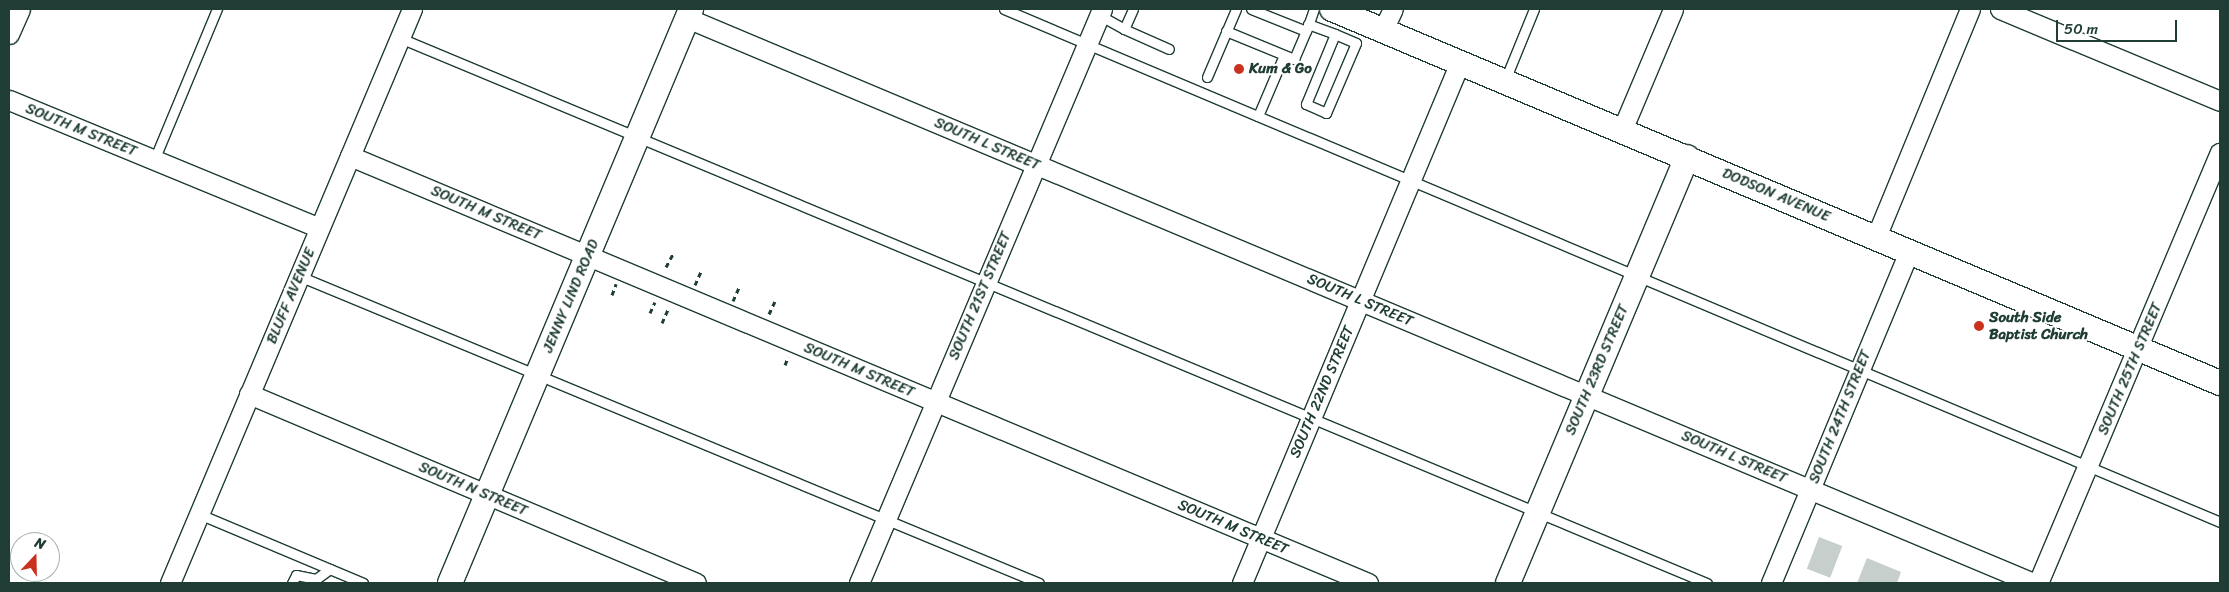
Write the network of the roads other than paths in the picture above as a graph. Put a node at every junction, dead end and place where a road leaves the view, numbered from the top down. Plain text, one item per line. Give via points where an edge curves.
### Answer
1 (20, 9) edge
2 (217, 9) edge
3 (412, 9) edge
4 (1004, 9) edge
5 (1134, 9) edge
6 (1236, 9) edge
7 (1251, 9) edge
8 (1314, 9) edge
9 (1332, 9) edge
10 (1393, 9) edge
11 (1534, 9) edge
12 (1672, 9) edge
13 (1970, 9) edge
14 (2000, 9) edge
15 (1100, 12) edge
16 (689, 13) edge
17 (1307, 27) junction
18 (1124, 28) junction
19 (1353, 30) junction
20 (1384, 30) junction
21 (1226, 31) junction
22 (9, 34) edge
23 (1336, 34) junction
24 (400, 38) junction
25 (1086, 42) junction
26 (1169, 49) dead end
27 (1284, 55) junction
28 (1460, 62) junction
29 (1206, 77) dead end
30 (1505, 81) junction
31 (9, 100) edge
32 (2220, 101) edge
33 (1258, 116) junction
34 (1622, 130) junction
35 (637, 136) junction
36 (2220, 153) edge
37 (350, 156) junction
38 (1687, 157) junction
39 (154, 160) junction
40 (1035, 164) junction
41 (1411, 181) junction
42 (319, 228) junction
43 (1876, 237) junction
44 (1909, 251) junction
45 (588, 256) junction
46 (299, 276) junction
47 (1636, 277) junction
48 (985, 282) junction
49 (1361, 300) junction
50 (2139, 349) junction
51 (1860, 369) junction
52 (538, 372) junction
53 (2220, 383) edge
54 (250, 394) junction
55 (1587, 394) junction
56 (936, 402) junction
57 (1311, 417) junction
58 (2088, 467) junction
59 (1810, 489) junction
60 (487, 495) junction
61 (1538, 512) junction
62 (199, 514) junction
63 (886, 518) junction
64 (2220, 522) edge
65 (1260, 538) junction
66 (330, 569) junction
67 (170, 583) edge
68 (292, 583) edge
69 (364, 583) edge
70 (450, 583) edge
71 (696, 583) edge
72 (859, 583) edge
73 (1039, 583) edge
74 (1242, 583) edge
75 (1368, 583) edge
76 (1508, 583) edge
77 (1708, 583) edge
78 (1771, 583) edge
79 (2033, 583) edge
80 (2038, 583) edge

1 - 22 street
2 - 39 lane
3 - 24 street, BLUFF AVENUE
4 - 25 lane
5 - 18 lane
6 - 21 lane
7 - 17 lane
8 - 17 lane
9 - 19 street, DODSON AVENUE
10 - 20 street
11 - 30 lane
12 - 34 street
13 - 43 street
14 - 32 street
15 - 18 lane
15 - 25 street, SOUTH 21ST STREET
16 - 35 street, JENNY LIND ROAD
16 - 40 street, SOUTH L STREET
17 - 23 lane
17 - 27 lane via 1294,59
18 - 26 lane
19 - 20 street, DODSON AVENUE
19 - 23 lane
19 - 23 lane via 1356,43 1326,112 1306,104
20 - 28 street, DODSON AVENUE
21 - 27 lane
21 - 29 lane
24 - 35 lane
24 - 37 street, BLUFF AVENUE
25 - 33 lane
25 - 40 street, SOUTH 21ST STREET
27 - 33 lane
28 - 30 street, DODSON AVENUE
28 - 41 street, SOUTH 22ND STREET
30 - 34 street, DODSON AVENUE
31 - 39 street, SOUTH M STREET
33 - 41 lane
34 - 38 street, DODSON AVENUE
35 - 45 street, JENNY LIND ROAD
35 - 48 lane
36 - 50 street, SOUTH 25TH STREET
37 - 42 street, BLUFF AVENUE
37 - 45 street, SOUTH M STREET
38 - 43 street, DODSON AVENUE
38 - 47 street, SOUTH 23RD STREET
39 - 42 street, SOUTH M STREET
40 - 48 street, SOUTH 21ST STREET
40 - 49 street, SOUTH L STREET
41 - 47 lane
41 - 49 street, SOUTH 22ND STREET
42 - 46 street, BLUFF AVENUE
43 - 44 street, DODSON AVENUE
44 - 50 street, DODSON AVENUE
44 - 51 street, SOUTH 24TH STREET
45 - 52 street, JENNY LIND ROAD
45 - 56 street, SOUTH M STREET
46 - 52 lane
46 - 54 street, BLUFF AVENUE
47 - 51 lane
47 - 55 street, SOUTH 23RD STREET
48 - 56 street, SOUTH 21ST STREET
48 - 57 lane
49 - 55 street, SOUTH L STREET
49 - 57 street, SOUTH 22ND STREET
50 - 53 street, DODSON AVENUE
50 - 58 street, SOUTH 25TH STREET
51 - 58 lane
51 - 59 street, SOUTH 24TH STREET
52 - 60 street, JENNY LIND ROAD
52 - 63 lane via 552,384
54 - 60 street, SOUTH N STREET
54 - 62 street, BLUFF AVENUE
55 - 59 street, SOUTH L STREET
55 - 61 street, SOUTH 23RD STREET
56 - 63 street, SOUTH 21ST STREET
56 - 65 street, SOUTH M STREET
57 - 61 lane
57 - 65 street, SOUTH 22ND STREET
58 - 64 lane
58 - 80 street, SOUTH 25TH STREET
59 - 78 street, SOUTH 24TH STREET
59 - 79 street, SOUTH L STREET
60 - 70 street, JENNY LIND ROAD
60 - 71 street, SOUTH N STREET
61 - 76 street, SOUTH 23RD STREET
61 - 77 lane
62 - 66 lane
62 - 67 street, BLUFF AVENUE
63 - 72 street, SOUTH 21ST STREET
63 - 73 lane
65 - 74 street, SOUTH 22ND STREET
65 - 75 street, SOUTH M STREET
66 - 68 lane via 316,579 296,575
66 - 69 lane

